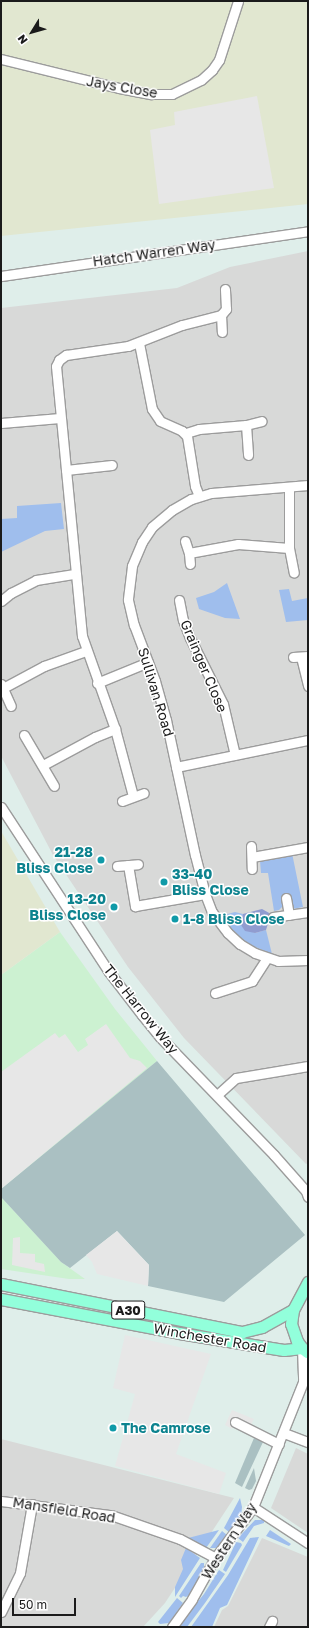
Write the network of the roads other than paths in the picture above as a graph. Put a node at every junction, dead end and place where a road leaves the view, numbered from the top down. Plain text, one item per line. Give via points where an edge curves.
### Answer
1 (238, 1) edge
2 (1, 59) edge
3 (308, 231) edge
4 (1, 276) edge
5 (225, 289) dead end
6 (221, 315) junction
7 (222, 332) dead end
8 (139, 343) junction
9 (60, 418) junction
10 (262, 421) dead end
11 (1, 422) edge
12 (246, 425) junction
13 (186, 433) junction
14 (248, 455) dead end
15 (112, 466) dead end
16 (66, 470) junction
17 (308, 485) edge
18 (289, 487) junction
19 (199, 496) junction
20 (184, 541) dead end
21 (289, 548) junction
22 (189, 553) junction
23 (190, 564) dead end
24 (294, 573) dead end
25 (75, 574) junction
26 (179, 600) dead end
27 (1, 601) edge
28 (86, 651) junction
29 (301, 657) edge
30 (148, 662) junction
31 (97, 683) junction
32 (2, 686) edge
33 (308, 686) edge
34 (11, 706) dead end
35 (115, 729) junction
36 (24, 735) dead end
37 (308, 740) edge
38 (235, 755) junction
39 (43, 765) junction
40 (176, 767) junction
41 (54, 786) dead end
42 (144, 793) dead end
43 (133, 796) junction
44 (122, 801) dead end
45 (1, 807) edge
46 (251, 846) dead end
47 (308, 847) edge
48 (252, 857) junction
49 (138, 864) dead end
50 (128, 865) junction
51 (117, 866) dead end
52 (252, 869) dead end
53 (205, 894) junction
54 (286, 898) dead end
55 (308, 912) edge
56 (289, 915) junction
57 (273, 917) dead end
58 (267, 958) junction
59 (308, 960) edge
60 (215, 993) dead end
61 (308, 1066) edge
62 (217, 1095) junction
63 (307, 1193) edge
64 (308, 1282) edge
65 (1, 1284) edge
66 (1, 1299) edge
67 (293, 1310) junction
68 (305, 1350) edge
69 (306, 1380) edge
70 (235, 1422) dead end
71 (284, 1432) junction
72 (308, 1442) edge
73 (279, 1444) junction
74 (1, 1501) edge
75 (32, 1504) junction
76 (253, 1507) junction
77 (308, 1543) edge
78 (215, 1558) junction
79 (1, 1612) edge
80 (172, 1627) edge

1 - 2 street, Jays Close via 219,60 212,70 192,86 172,94 151,94 119,88
3 - 4 street, Hatch Warren Way
5 - 6 street via 226,309
6 - 7 street
6 - 8 street via 182,325
8 - 9 street via 66,355 59,360 56,366
8 - 13 street via 152,409 160,421
9 - 11 street
9 - 16 street
10 - 12 street
12 - 13 street via 199,429
12 - 14 street
13 - 19 street
15 - 16 street
16 - 25 street
17 - 18 street, Sullivan Road
18 - 19 street, Sullivan Road via 224,491
18 - 21 street
19 - 30 street, Sullivan Road via 182,503 159,519 142,542 132,566 128,600
20 - 22 street
21 - 22 street via 238,544
21 - 24 street
22 - 23 street
25 - 27 street via 36,580 10,593
25 - 28 street
26 - 38 street, Grainger Close via 190,638 223,704
28 - 31 street
28 - 32 street via 44,666
29 - 33 street
30 - 31 street
30 - 40 street, Sullivan Road via 166,720
31 - 35 street
32 - 34 street
35 - 39 street
35 - 43 street
36 - 39 street
37 - 38 street
38 - 40 street
39 - 41 street
40 - 53 street, Sullivan Road
42 - 43 street
43 - 44 street
45 - 62 street, The Harrow Way via 127,996 160,1037
46 - 48 street
47 - 48 street
48 - 52 street
49 - 50 street
50 - 51 street
50 - 53 street via 135,906
53 - 58 street, Sullivan Road via 212,912 228,932 240,944
54 - 56 street
55 - 56 street
56 - 57 street
58 - 59 street, Sullivan Road via 290,962
58 - 60 street via 252,981
61 - 62 street via 236,1078
62 - 63 street, The Harrow Way
64 - 67 main road
65 - 67 main road, Winchester Road / A30 via 242,1332 262,1327
66 - 68 main road, Winchester Road / A30 via 179,1333 284,1350
67 - 68 main road via 292,1332
68 - 69 street, Western Way
69 - 71 street, Western Way
70 - 73 street
71 - 72 street
71 - 73 street, Western Way
73 - 76 street, Western Way
74 - 75 street, Mansfield Road
75 - 78 street, Mansfield Road via 111,1515 178,1539
75 - 79 street via 20,1573
76 - 77 street
76 - 78 street, Western Way
78 - 80 street, Western Way via 192,1599

